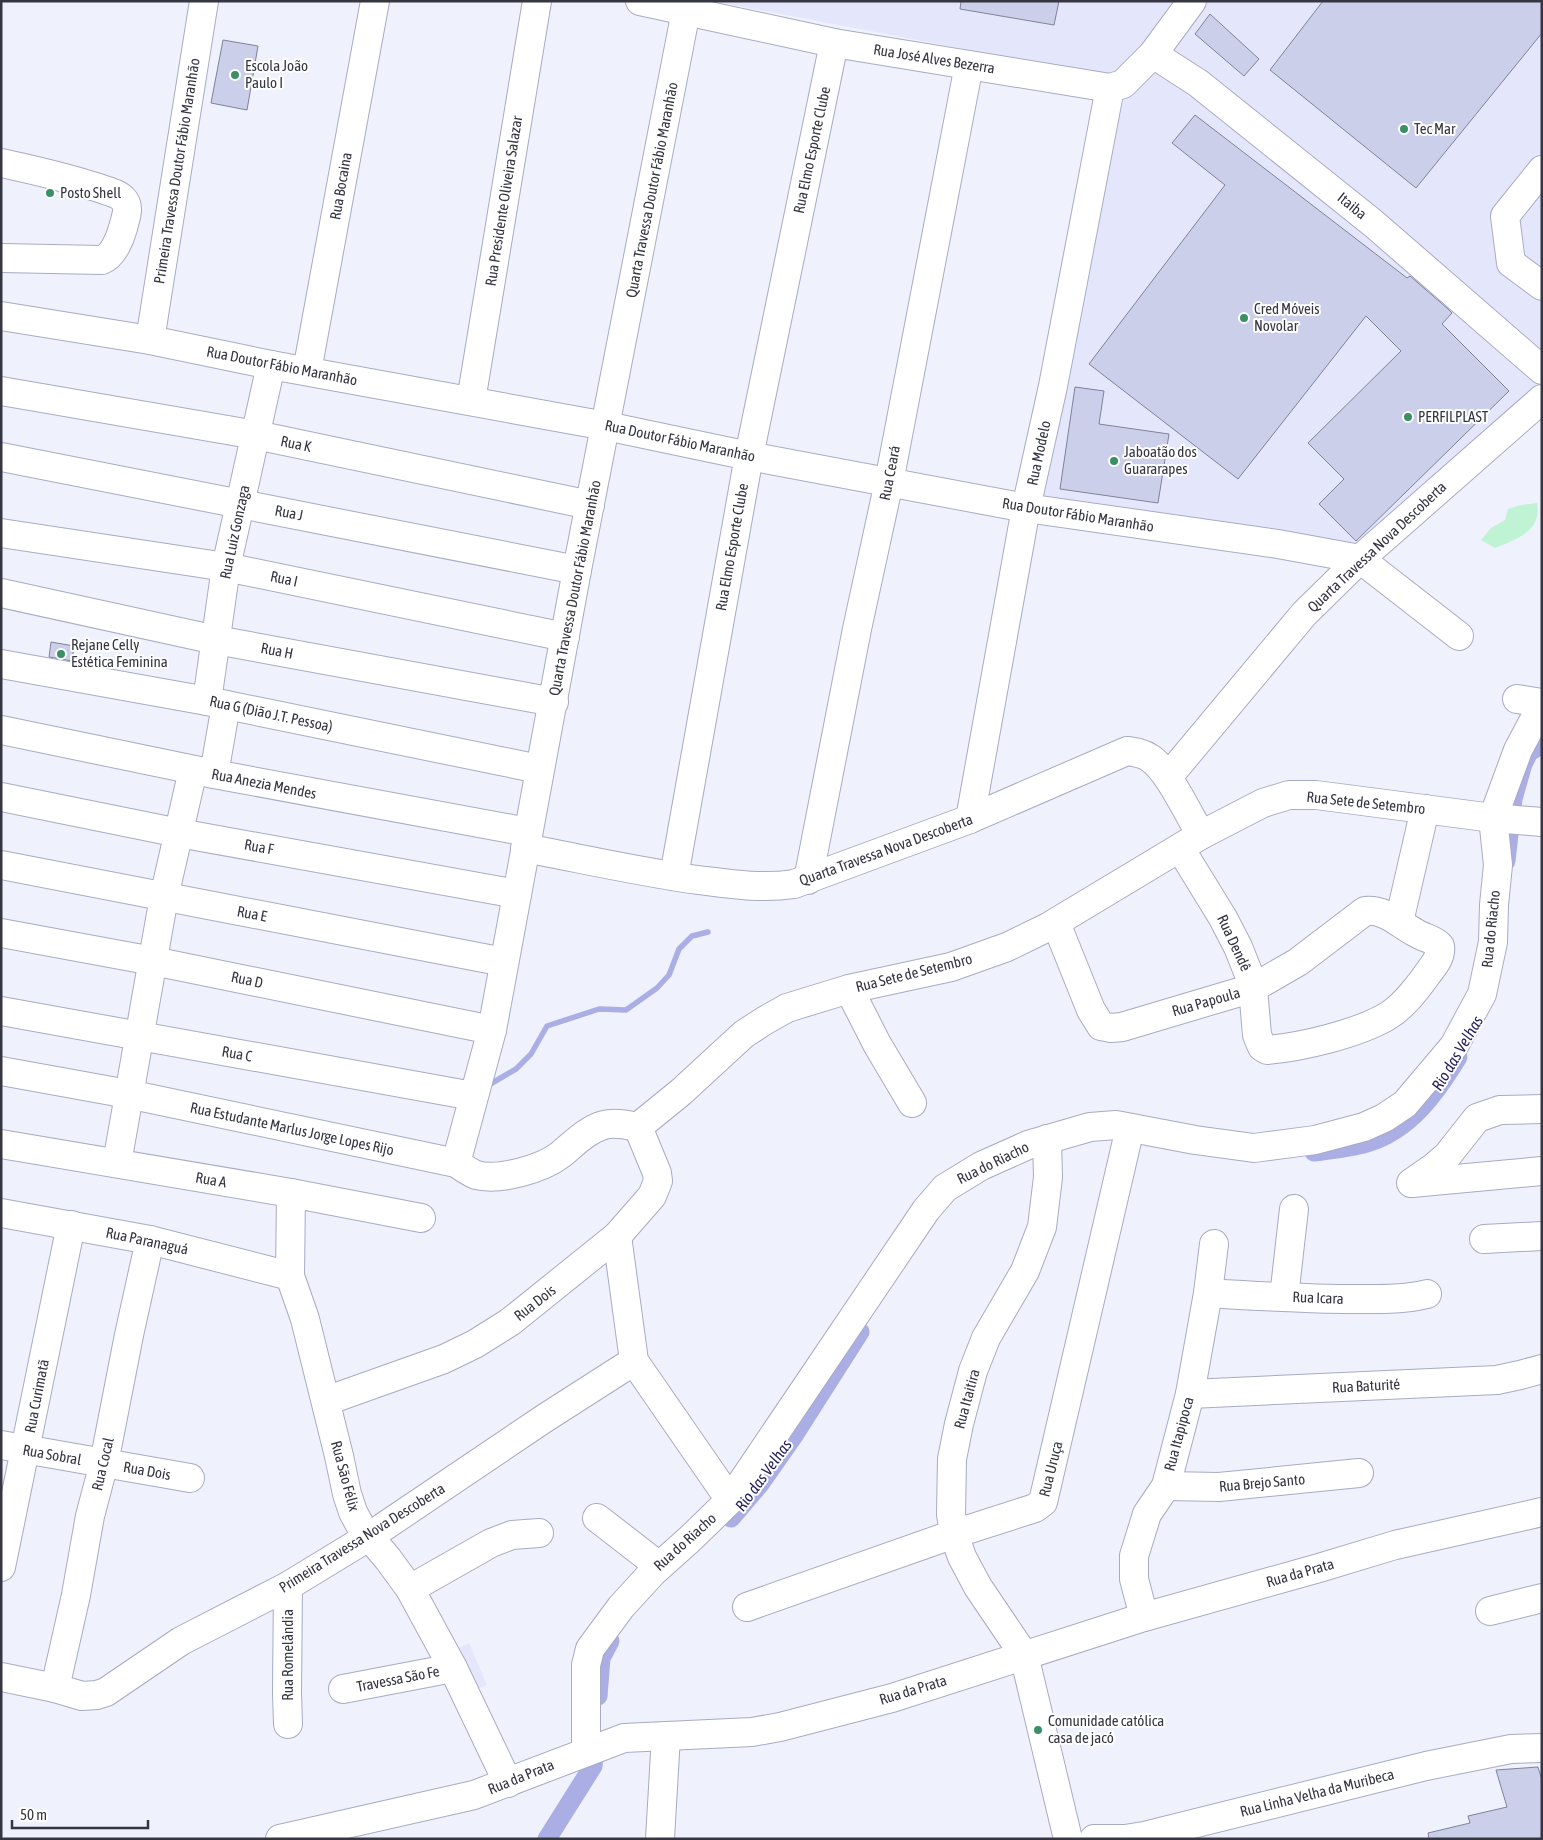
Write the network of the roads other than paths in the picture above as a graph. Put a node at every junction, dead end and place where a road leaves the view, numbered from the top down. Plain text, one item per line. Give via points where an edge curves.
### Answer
1 (204, 1) edge
2 (375, 1) edge
3 (537, 1) edge
4 (640, 1) edge
5 (1192, 1) edge
6 (691, 8) edge
7 (834, 43) junction
8 (1153, 54) junction
9 (969, 65) junction
10 (1110, 88) junction
11 (1, 163) edge
12 (1542, 170) edge
13 (1, 258) edge
14 (1542, 286) edge
15 (1, 316) edge
16 (150, 340) junction
17 (272, 365) junction
18 (1542, 370) edge
19 (307, 371) junction
20 (1, 391) edge
21 (1542, 400) edge
22 (471, 401) junction
23 (606, 426) junction
24 (256, 436) junction
25 (749, 456) junction
26 (1, 457) edge
27 (889, 482) junction
28 (240, 504) junction
29 (590, 505) junction
30 (1026, 508) junction
31 (1, 534) edge
32 (1360, 559) junction
33 (226, 567) junction
34 (577, 570) junction
35 (1, 593) edge
36 (565, 636) junction
37 (1459, 636) dead end
38 (216, 640) junction
39 (1, 664) edge
40 (554, 702) junction
41 (1534, 702) edge
42 (216, 703) junction
43 (1, 730) edge
44 (540, 769) junction
45 (204, 772) junction
46 (1168, 778) junction
47 (1, 797) edge
48 (1425, 809) junction
49 (1498, 818) junction
50 (970, 819) junction
51 (1536, 821) edge
52 (179, 832) junction
53 (527, 840) junction
54 (1190, 842) junction
55 (1, 865) edge
56 (674, 876) junction
57 (808, 880) junction
58 (517, 894) junction
59 (164, 897) junction
60 (1056, 922) junction
61 (1399, 922) junction
62 (1, 933) edge
63 (153, 961) junction
64 (504, 962) junction
65 (1253, 988) junction
66 (849, 989) junction
67 (1, 1010) edge
68 (492, 1030) junction
69 (139, 1036) junction
70 (1, 1071) edge
71 (128, 1094) junction
72 (473, 1096) junction
73 (912, 1102) dead end
74 (1542, 1108) edge
75 (638, 1127) junction
76 (1130, 1128) junction
77 (1, 1144) edge
78 (1047, 1147) junction
79 (117, 1163) junction
80 (456, 1163) junction
81 (1542, 1171) edge
82 (291, 1194) junction
83 (1294, 1209) dead end
84 (1, 1213) edge
85 (421, 1218) dead end
86 (71, 1225) junction
87 (617, 1236) junction
88 (1542, 1236) edge
89 (1484, 1239) dead end
90 (150, 1240) junction
91 (1214, 1244) dead end
92 (290, 1276) junction
93 (1208, 1294) junction
94 (1427, 1294) dead end
95 (1284, 1297) junction
96 (634, 1361) junction
97 (1542, 1369) edge
98 (1190, 1394) junction
99 (326, 1401) junction
100 (14, 1448) edge
101 (104, 1463) junction
102 (1359, 1473) dead end
103 (190, 1478) dead end
104 (1166, 1486) junction
105 (730, 1500) junction
106 (1542, 1512) edge
107 (597, 1518) dead end
108 (540, 1533) dead end
109 (954, 1534) junction
110 (370, 1536) junction
111 (659, 1566) junction
112 (1, 1567) edge
113 (288, 1586) junction
114 (410, 1590) junction
115 (1542, 1598) edge
116 (747, 1607) dead end
117 (1490, 1612) dead end
118 (1144, 1617) junction
119 (1024, 1655) junction
120 (453, 1668) junction
121 (1, 1677) edge
122 (55, 1688) junction
123 (343, 1689) dead end
124 (288, 1724) dead end
125 (666, 1736) junction
126 (1542, 1748) edge
127 (592, 1749) junction
128 (508, 1783) junction
129 (1133, 1838) edge
130 (280, 1839) edge
131 (660, 1839) edge
132 (1068, 1839) edge
133 (1094, 1839) edge

1 - 16 street, Primeira Travessa Doutor Fábio Maranhão
2 - 19 street, Rua Bocaina
3 - 22 street, Rua Presidente Oliveira Salazar
4 - 6 street, Rua José Alves Bezerra
5 - 8 street
6 - 7 street, Rua José Alves Bezerra
6 - 23 street, Quarta Travessa Doutor Fábio Maranhão
7 - 9 street, Rua José Alves Bezerra
7 - 25 street, Rua Elmo Esporte Clube
8 - 10 street via 1123,84
8 - 18 street, Itaiba via 1198,83 1374,224
9 - 10 street, Rua José Alves Bezerra
9 - 27 street, Rua Ceará
10 - 30 street, Rua Modelo via 1053,386
11 - 13 street via 66,177 110,192 123,198 127,212 113,250 102,260
12 - 14 street via 1505,216 1511,263
15 - 16 street, Rua Doutor Fábio Maranhão
16 - 17 street, Rua Doutor Fábio Maranhão
17 - 19 street, Rua Doutor Fábio Maranhão
17 - 24 street, Rua Luiz Gonzaga
19 - 22 street, Rua Doutor Fábio Maranhão
20 - 24 street, Rua K
21 - 32 street, Quarta Travessa Nova Descoberta
22 - 23 street, Rua Doutor Fábio Maranhão
23 - 25 street, Rua Doutor Fábio Maranhão
23 - 29 street, Quarta Travessa Doutor Fábio Maranhão
24 - 28 street, Rua Luiz Gonzaga
24 - 29 street, Rua K
25 - 27 street, Rua Doutor Fábio Maranhão
25 - 56 street, Rua Elmo Esporte Clube
26 - 28 street, Rua J
27 - 30 street, Rua Doutor Fábio Maranhão
27 - 57 street, Rua Ceará
28 - 33 street, Rua Luiz Gonzaga
28 - 34 street, Rua J
29 - 34 street, Quarta Travessa Doutor Fábio Maranhão
30 - 32 street, Rua Doutor Fábio Maranhão
30 - 50 street, Rua Modelo
31 - 33 street, Rua I
32 - 37 street
32 - 46 street, Quarta Travessa Nova Descoberta via 1304,614
33 - 36 street, Rua I
33 - 38 street, Rua Luiz Gonzaga
34 - 36 street, Quarta Travessa Doutor Fábio Maranhão
35 - 38 street, Rua H
36 - 40 street, Quarta Travessa Doutor Fábio Maranhão
38 - 40 street, Rua H
38 - 42 street, Rua Luiz Gonzaga
39 - 42 street, Rua G (Dião J.T. Pessoa)
40 - 44 street, Quarta Travessa Doutor Fábio Maranhão
41 - 49 street
42 - 44 street, Rua G (Dião J.T. Pessoa)
42 - 45 street, Rua Luiz Gonzaga
43 - 45 street, Rua Anezia Mendes
44 - 53 street, Quarta Travessa Doutor Fábio Maranhão
45 - 52 street, Rua Luiz Gonzaga
45 - 53 street, Rua Anezia Mendes
46 - 50 street, Quarta Travessa Nova Descoberta via 1149,757 1128,751
46 - 54 street, Quarta Travessa Nova Descoberta
47 - 52 street, Rua F
48 - 49 street, Rua Sete de Setembro
48 - 54 street, Rua Sete de Setembro via 1316,795 1289,795 1263,803
48 - 61 street
49 - 51 street, Rua Sete de Setembro
49 - 76 street, Rua do Riacho via 1493,942 1482,994 1454,1046 1405,1104 1364,1127 1316,1140 1254,1148
50 - 57 street, Quarta Travessa Nova Descoberta
52 - 58 street, Rua F
52 - 59 street, Rua Luiz Gonzaga
53 - 56 street, Quarta Travessa Nova Descoberta
53 - 58 street, Quarta Travessa Doutor Fábio Maranhão
54 - 60 street, Rua Sete de Setembro
54 - 65 street, Rua Dendê
55 - 59 street, Rua E
56 - 57 street, Quarta Travessa Nova Descoberta via 775,887
58 - 64 street, Quarta Travessa Doutor Fábio Maranhão
59 - 63 street
59 - 64 street, Rua E
60 - 65 street, Rua Papoula via 1091,1010 1101,1026 1122,1027
60 - 66 street, Rua Sete de Setembro via 1006,947 951,966
61 - 65 street, Rua Papoula via 1374,910 1365,911 1311,954
61 - 65 street, Rua Dendê via 1436,942 1441,950 1438,961 1417,988 1385,1018 1314,1043 1267,1050 1257,1035
62 - 63 street, Rua D
63 - 68 street, Rua D
63 - 69 street
64 - 68 street, Quarta Travessa Doutor Fábio Maranhão
66 - 73 street
66 - 75 street, Rua Sete de Setembro via 799,1004 764,1021
67 - 69 street, Rua C
68 - 72 street, Quarta Travessa Doutor Fábio Maranhão
69 - 71 street
69 - 72 street, Rua C
70 - 71 street, Rua Estudante Marlus Jorge Lopes Rijo
71 - 79 street
71 - 80 street, Rua Estudante Marlus Jorge Lopes Rijo
72 - 80 street, Quarta Travessa Doutor Fábio Maranhão
74 - 81 street via 1500,1110 1477,1118 1446,1156 1411,1183
75 - 80 street via 603,1125 548,1162 515,1174 476,1174
75 - 87 street, Rua Dois via 658,1181 652,1196
76 - 78 street, Rua do Riacho via 1116,1125 1090,1127
76 - 109 street, Rua Uruça via 1043,1502 1035,1508
77 - 79 street, Rua A
78 - 105 street, Rua do Riacho via 1028,1145 981,1166 945,1188 926,1210
78 - 109 street, Rua Itaitira via 1048,1176 1042,1227 1025,1271 986,1338 973,1371 959,1424 952,1459
79 - 82 street, Rua A
82 - 85 street, Rua A
82 - 92 street, Rua São Félix
83 - 95 street
84 - 86 street, Rua Paranaguá
86 - 90 street, Rua Paranaguá
86 - 100 street, Rua Curimatã
87 - 96 street
87 - 99 street, Rua Dois via 538,1301 475,1344 410,1372
88 - 89 street
90 - 92 street, Rua Paranaguá
90 - 101 street, Rua Cocal
91 - 93 street, Rua Itapipoca
92 - 99 street, Rua São Félix via 306,1319
93 - 95 street, Rua Icara
93 - 98 street, Rua Itapipoca
94 - 95 street, Rua Icara via 1384,1299
96 - 105 street
96 - 110 street, Primeira Travessa Nova Descoberta
97 - 98 street, Rua Baturité via 1497,1380
98 - 104 street, Rua Itapipoca
99 - 110 street, Rua São Félix via 347,1494 361,1527
100 - 101 street, Rua Sobral
100 - 112 street, Rua Curimatã
101 - 103 street, Rua Dois
101 - 122 street, Rua Cocal
102 - 104 street, Rua Brejo Santo via 1219,1487
104 - 118 street, Rua Itapipoca via 1147,1514 1134,1556 1134,1579
105 - 111 street, Rua do Riacho
106 - 118 street, Rua da Prata via 1395,1545
107 - 111 street
108 - 114 street via 512,1535 491,1543
109 - 116 street, Rua Uruça
109 - 119 street, Rua Itaitira via 978,1587
110 - 113 street, Primeira Travessa Nova Descoberta
110 - 114 street, Rua São Félix
111 - 127 street, Rua do Riacho via 621,1607 590,1649 586,1665
113 - 122 street, Primeira Travessa Nova Descoberta via 180,1641 97,1696 82,1696
113 - 124 street, Rua Romelândia
114 - 120 street, Rua São Félix
115 - 117 street
118 - 119 street, Rua da Prata
119 - 125 street, Rua da Prata via 892,1698 780,1727 752,1732
119 - 132 street
120 - 123 street, Travessa São Fe
120 - 128 street, Rua São Félix
121 - 122 street
125 - 127 street, Rua da Prata via 624,1738
125 - 131 street
126 - 129 street, Rua Linha Velha da Muribeca via 1511,1749 1444,1762
127 - 128 street, Rua da Prata
128 - 130 street, Rua da Prata via 448,1802
129 - 133 street, Rua Linha Velha da Muribeca

